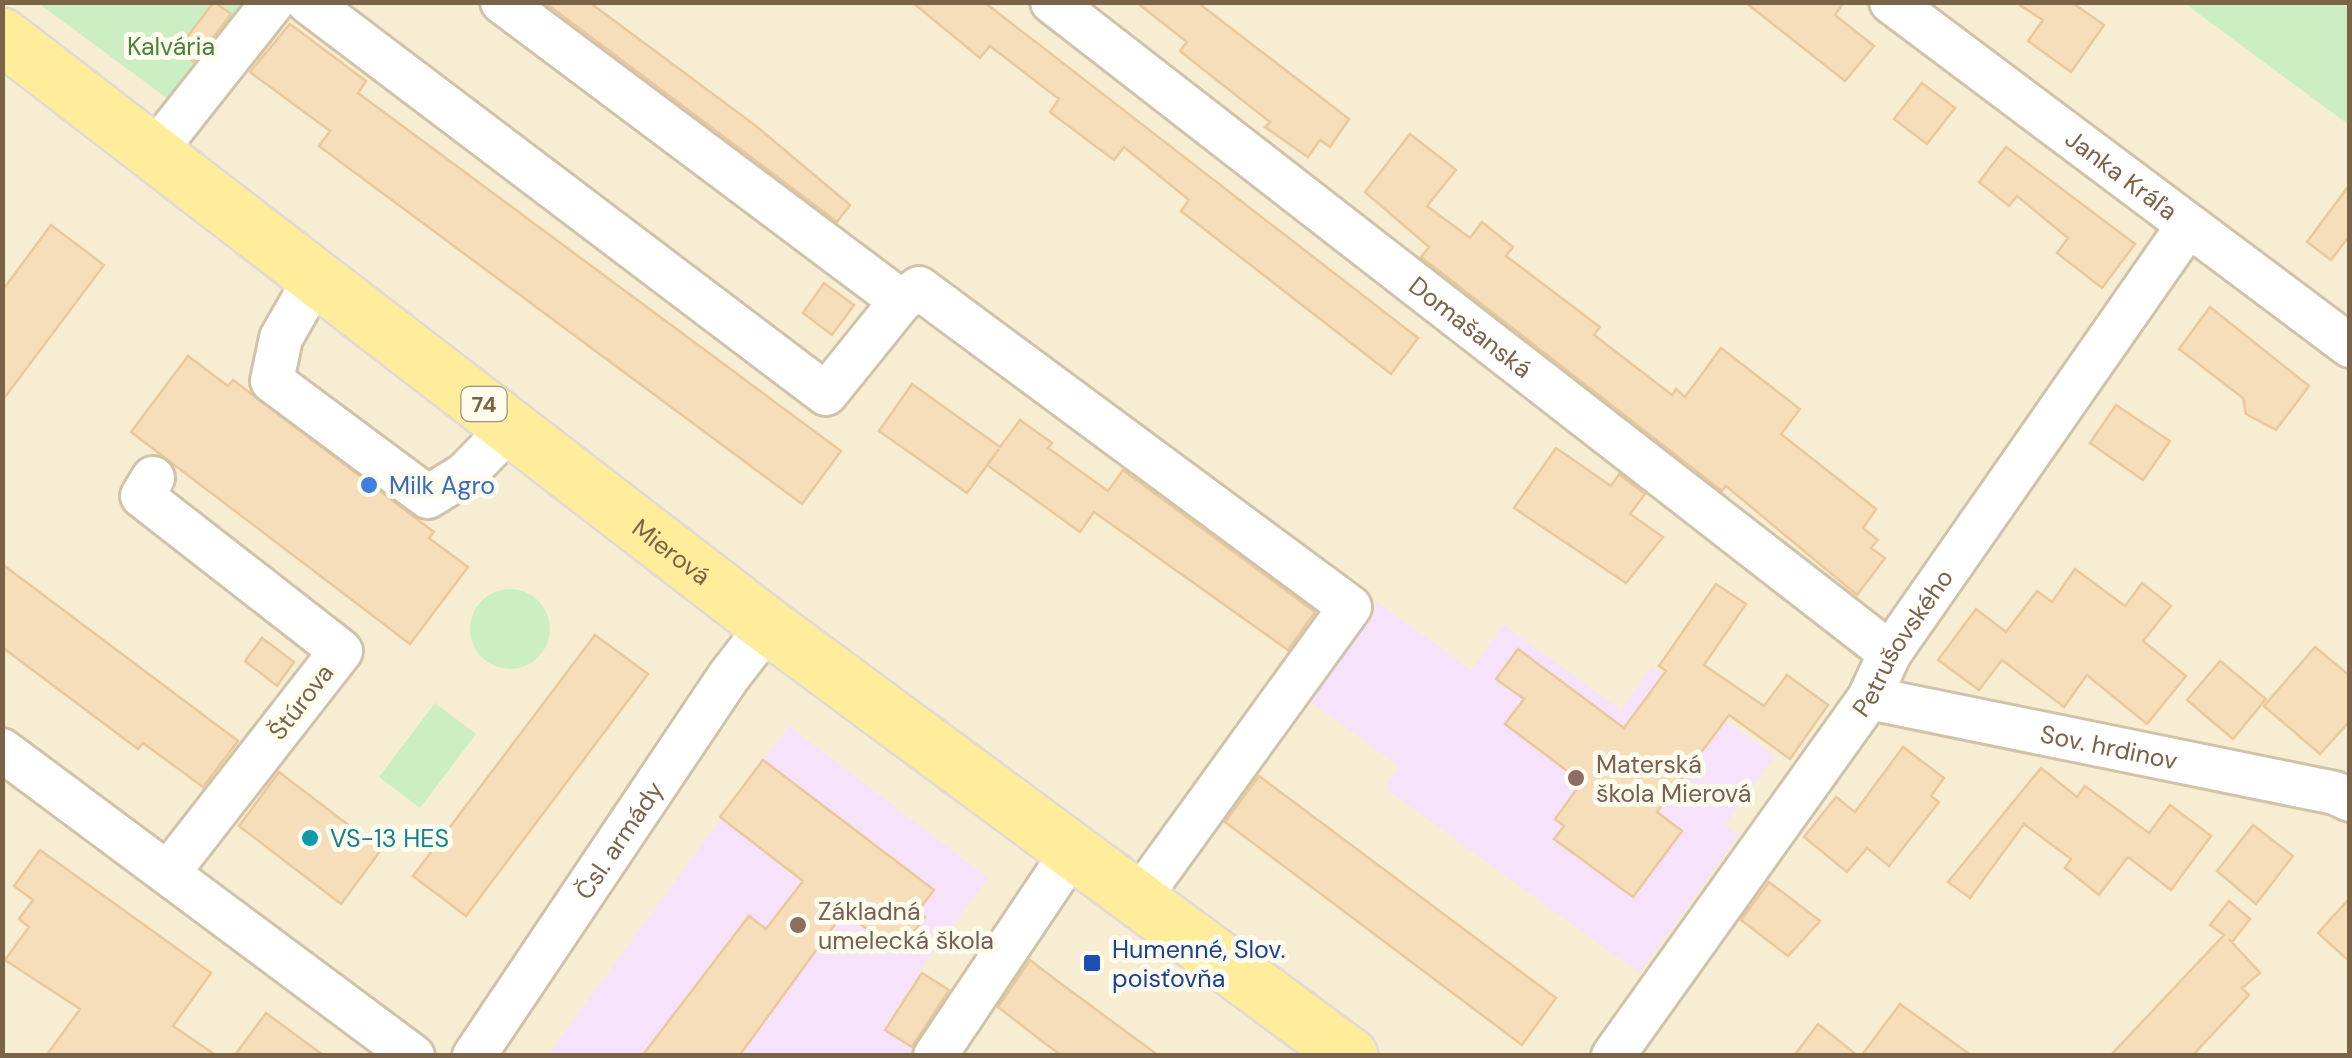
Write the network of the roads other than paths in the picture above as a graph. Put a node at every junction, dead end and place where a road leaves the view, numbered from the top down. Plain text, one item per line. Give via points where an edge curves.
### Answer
1 (273, 2) edge
2 (308, 2) edge
3 (502, 2) edge
4 (1052, 2) edge
5 (1891, 2) edge
6 (3, 36) edge
7 (154, 151) junction
8 (2187, 227) junction
9 (316, 278) junction
10 (901, 300) junction
11 (2350, 346) edge
12 (512, 426) junction
13 (153, 478) dead end
14 (768, 626) junction
15 (1890, 653) junction
16 (1870, 698) junction
17 (2, 750) edge
18 (2350, 800) edge
19 (1072, 852) junction
20 (168, 873) junction
21 (1138, 901) junction
22 (1319, 1046) edge
23 (414, 1056) edge
24 (474, 1056) edge
25 (934, 1056) edge
26 (1613, 1056) edge

1 - 7 street
2 - 10 street via 826,394
3 - 10 street
4 - 15 street, Domašanská
5 - 8 street, Janka Kráľa
6 - 7 main road, Mierová / 74
7 - 9 main road, Mierová / 74
8 - 11 street, Janka Kráľa
8 - 15 street, Petrušovského
9 - 12 main road, Mierová / 74
9 - 12 street via 280,338 272,381 428,498 466,474
10 - 21 street via 919,288 1350,607
12 - 14 main road, Mierová / 74
13 - 20 street, Štúrova via 142,496 341,651
14 - 19 main road, Mierová / 74
14 - 24 street, Čsl. armády
15 - 16 street, Petrušovského
16 - 18 street, Sov. hrdinov
16 - 26 street, Petrušovského
17 - 20 street
19 - 21 main road, Mierová / 74
19 - 25 street
20 - 23 street
21 - 22 main road, Mierová / 74

